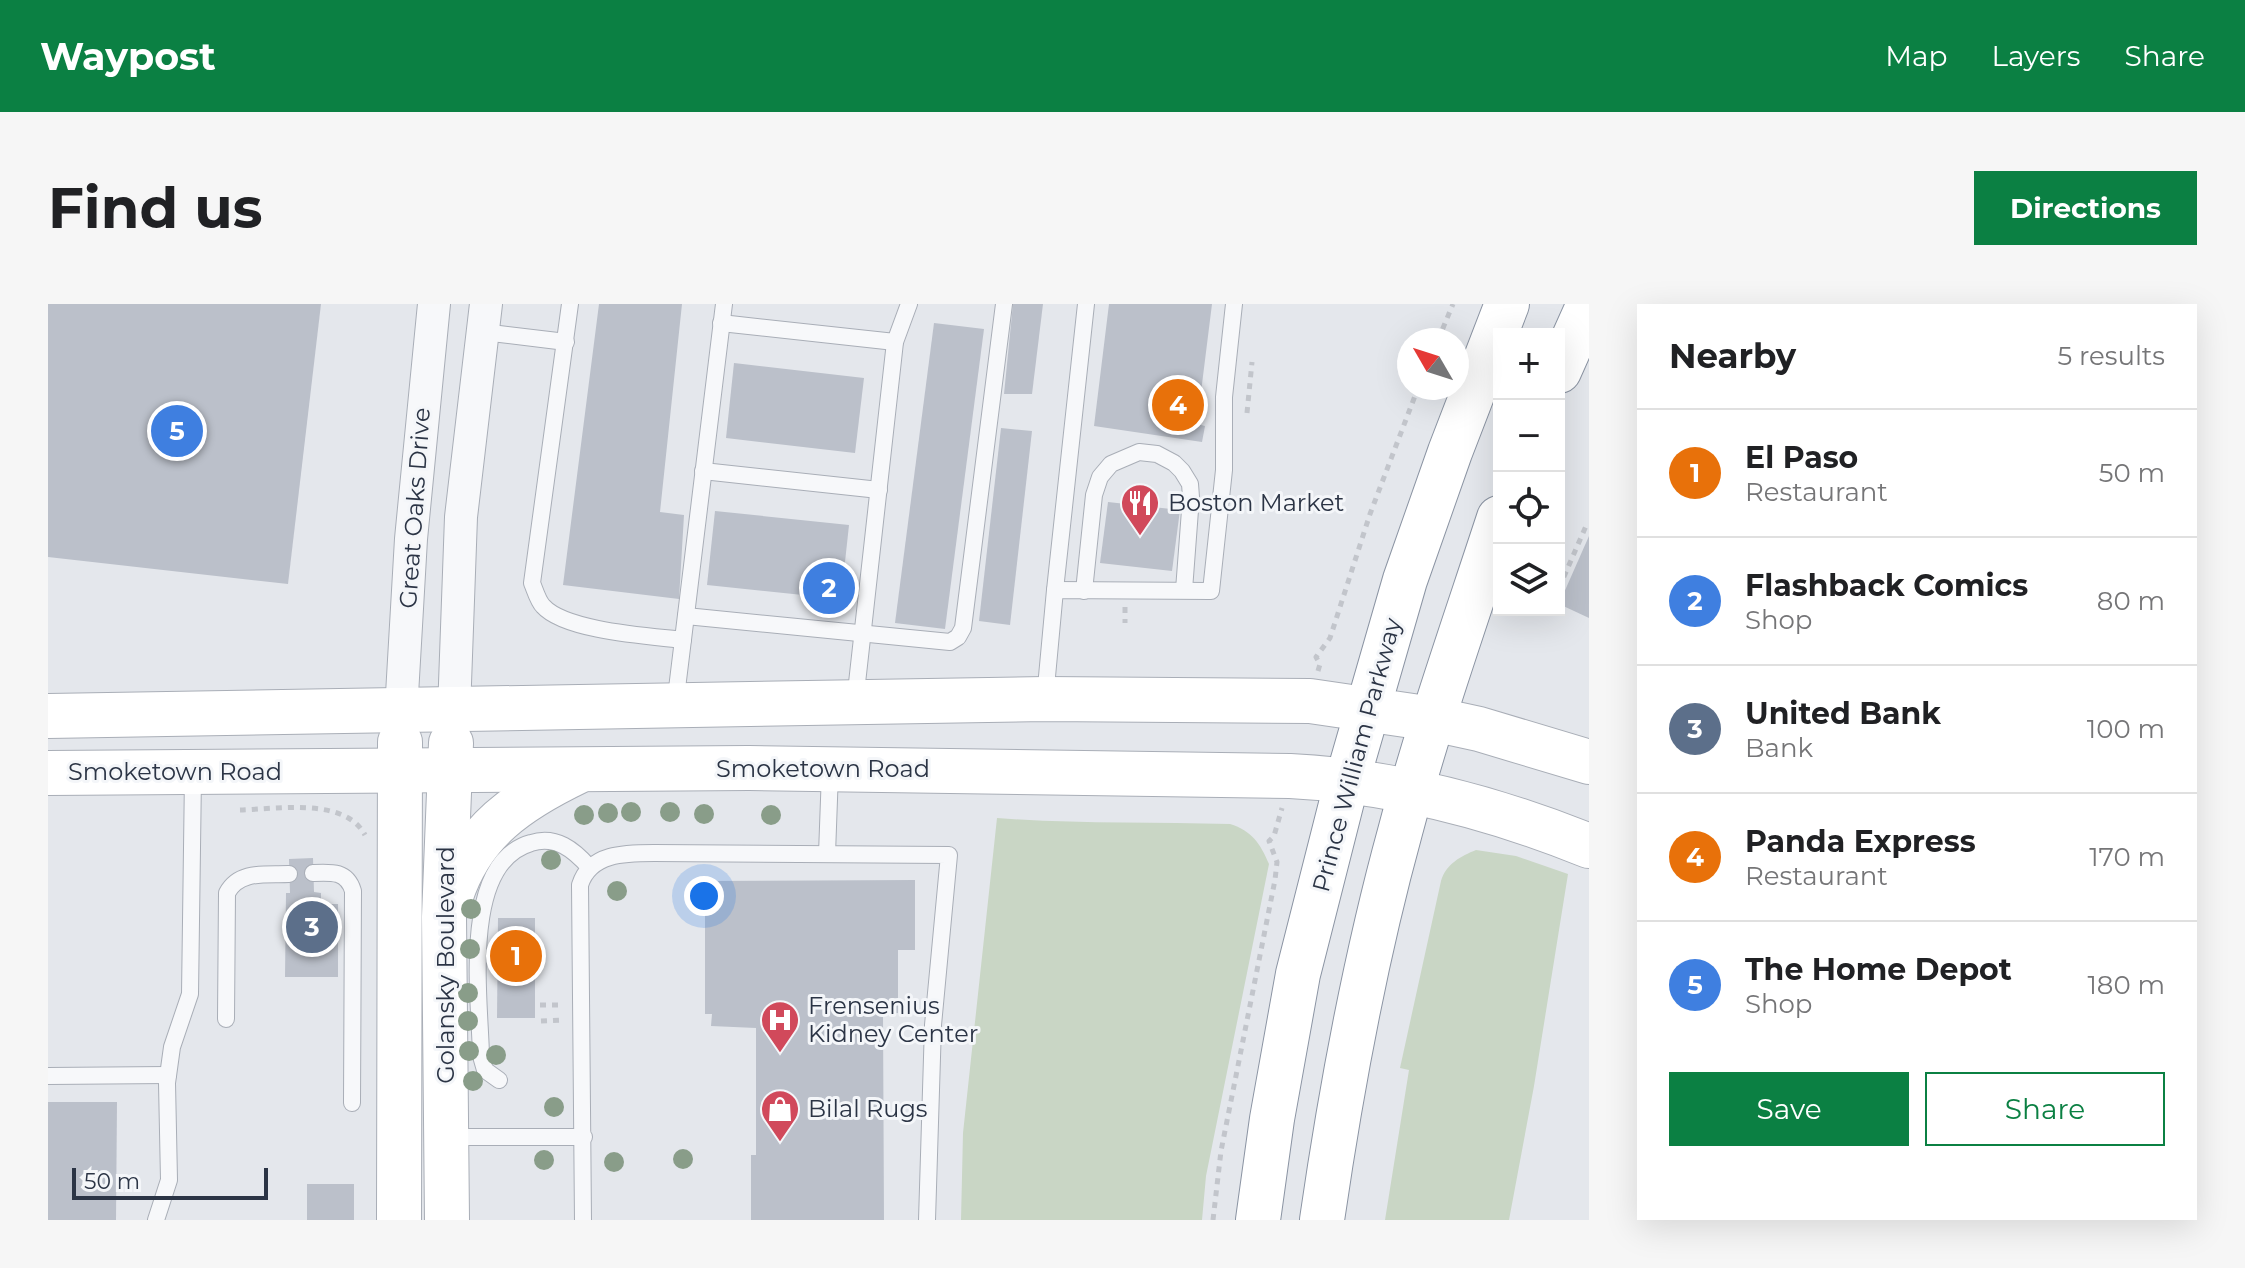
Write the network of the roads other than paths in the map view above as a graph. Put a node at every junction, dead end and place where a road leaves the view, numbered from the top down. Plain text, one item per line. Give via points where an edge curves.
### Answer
1 (434, 304) edge
2 (570, 304) edge
3 (724, 304) edge
4 (909, 304) edge
5 (1004, 304) edge
6 (1086, 304) edge
7 (1234, 304) edge
8 (1507, 304) edge
9 (1589, 304) edge
10 (484, 318) edge
11 (721, 323) junction
12 (566, 342) junction
13 (895, 342) junction
14 (1565, 358) edge
15 (703, 471) junction
16 (879, 490) junction
17 (1493, 536) edge
18 (1055, 590) junction
19 (1184, 590) junction
20 (1084, 591) junction
21 (686, 616) junction
22 (862, 634) junction
23 (683, 640) junction
24 (1045, 699) junction
25 (855, 703) junction
26 (674, 707) junction
27 (1368, 708) junction
28 (454, 711) junction
29 (401, 712) junction
30 (48, 716) edge
31 (1433, 719) junction
32 (1589, 762) edge
33 (583, 769) junction
34 (830, 769) junction
35 (449, 770) junction
36 (398, 771) junction
37 (193, 772) junction
38 (48, 773) edge
39 (1347, 781) junction
40 (1411, 792) junction
41 (1589, 846) edge
42 (827, 854) junction
43 (589, 867) junction
44 (313, 873) dead end
45 (289, 874) dead end
46 (444, 917) junction
47 (226, 1019) dead end
48 (168, 1075) junction
49 (48, 1076) edge
50 (499, 1080) dead end
51 (352, 1103) dead end
52 (447, 1137) junction
53 (584, 1137) junction
54 (156, 1220) edge
55 (399, 1220) edge
56 (447, 1220) edge
57 (583, 1220) edge
58 (927, 1220) edge
59 (1258, 1220) edge
60 (1322, 1220) edge

1 - 29 street, Great Oaks Drive
2 - 12 lane
3 - 11 lane
4 - 13 lane
5 - 22 lane via 963,628 950,642
6 - 18 lane
7 - 19 lane via 1211,591
8 - 27 main road, Prince William Parkway via 1405,580
9 - 14 main road
10 - 12 lane
10 - 28 street, Great Oaks Drive via 461,517
11 - 13 lane
11 - 15 lane
12 - 23 lane via 532,583 543,606 560,618 585,627
13 - 16 lane
15 - 16 lane
15 - 21 lane
16 - 22 lane
17 - 31 main road
18 - 20 lane
18 - 24 lane
19 - 20 lane
19 - 20 lane via 1190,484 1166,458 1139,452 1111,464 1096,486
21 - 22 lane
21 - 23 lane
22 - 25 lane
23 - 26 lane
24 - 25 main road
24 - 27 main road via 1310,701
25 - 26 main road
26 - 28 main road
27 - 31 main road
27 - 39 main road, Prince William Parkway
28 - 29 main road
28 - 35 main road, Golansky Boulevard
29 - 30 main road
29 - 36 main road, Golansky Boulevard
31 - 32 main road
31 - 40 main road
33 - 34 main road, Smoketown Road
33 - 35 main road, Smoketown Road
33 - 46 main road via 518,804 487,833 460,870
34 - 39 main road, Smoketown Road via 1247,774
34 - 42 lane
35 - 36 main road, Smoketown Road
35 - 46 main road, Golansky Boulevard
36 - 37 main road, Smoketown Road
36 - 55 main road, Golansky Boulevard
37 - 38 main road, Smoketown Road
37 - 48 lane via 190,994
39 - 40 main road, Smoketown Road
39 - 59 main road, Prince William Parkway via 1298,974
40 - 41 main road, Smoketown Road
40 - 60 main road via 1364,978
42 - 43 lane via 624,854
42 - 58 lane via 949,855 933,1025
43 - 50 lane via 563,844 533,842 509,854 490,884 478,922 481,1056 485,1070
43 - 53 lane via 579,889
44 - 51 lane via 340,873 350,880 353,891
45 - 47 lane via 241,876 227,893
46 - 52 main road, Golansky Boulevard
48 - 49 lane
48 - 54 lane via 169,1180
52 - 53 lane
52 - 56 main road, Golansky Boulevard
53 - 57 lane

